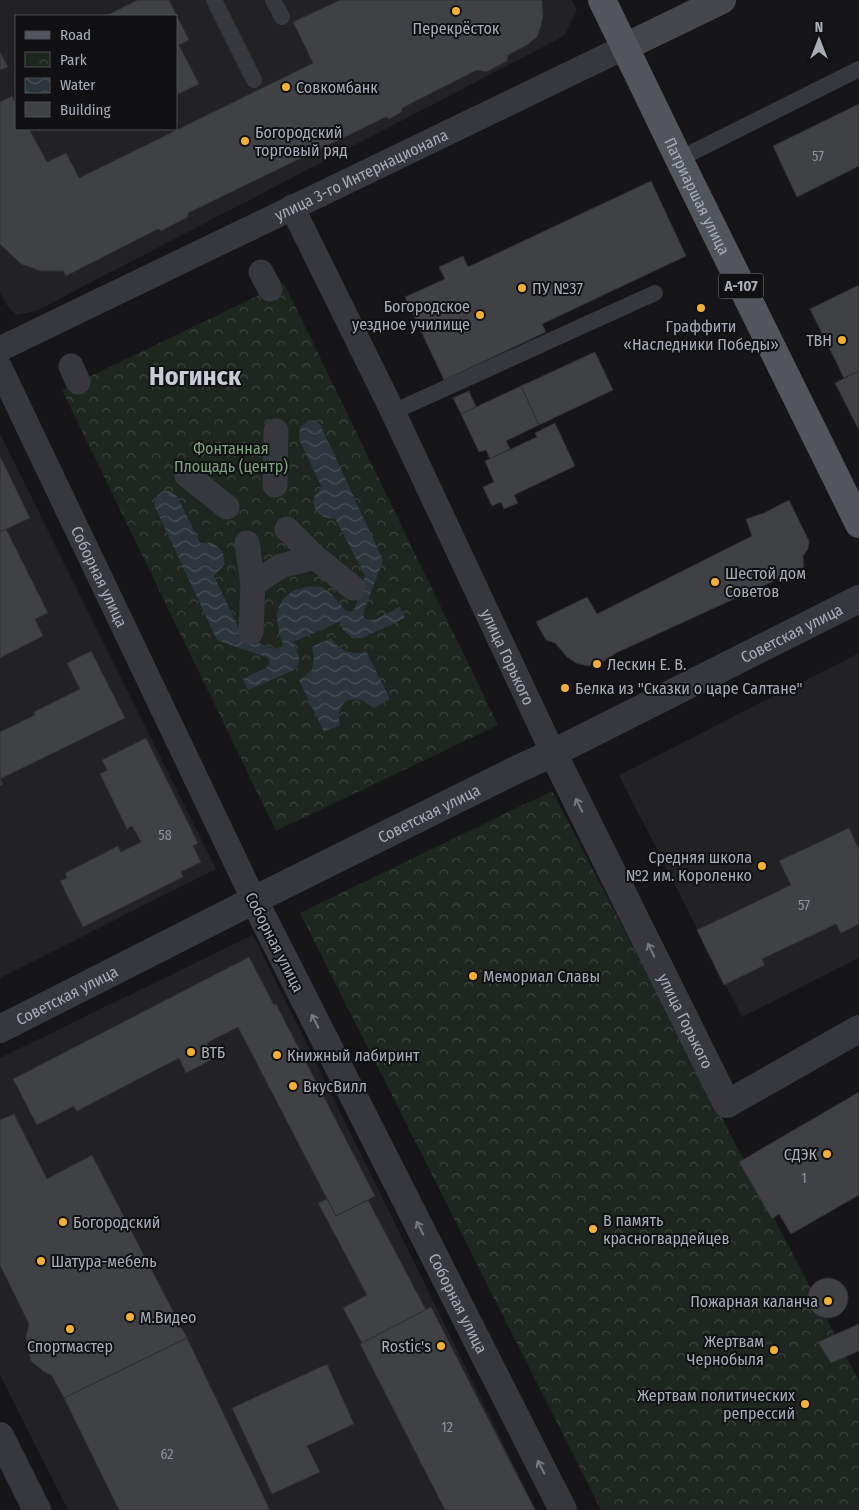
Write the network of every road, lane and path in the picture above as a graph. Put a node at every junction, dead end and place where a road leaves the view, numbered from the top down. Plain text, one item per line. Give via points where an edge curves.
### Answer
1 (214, 0) edge
2 (273, 0) edge
3 (602, 0) edge
4 (722, 0) edge
5 (282, 17) dead end
6 (624, 47) junction
7 (859, 69) edge
8 (254, 80) dead end
9 (679, 159) junction
10 (292, 207) junction
11 (655, 293) dead end
12 (0, 348) edge
13 (0, 368) edge
14 (393, 412) junction
15 (276, 431) dead end
16 (187, 475) dead end
17 (274, 485) dead end
18 (227, 507) dead end
19 (859, 524) edge
20 (287, 528) dead end
21 (247, 543) dead end
22 (314, 557) junction
23 (253, 584) junction
24 (353, 588) dead end
25 (859, 599) edge
26 (251, 632) dead end
27 (553, 753) junction
28 (254, 900) junction
29 (0, 1029) edge
30 (859, 1029) edge
31 (0, 1436) edge
32 (37, 1510) edge
33 (563, 1510) edge

1 - 8 lane
2 - 5 lane
3 - 6 main road, Патриаршая улица / А-107
4 - 6 main road, улица 3-го Интернационала
6 - 9 main road, Патриаршая улица / А-107
6 - 10 street, улица 3-го Интернационала
7 - 9 lane
9 - 19 main road, Патриаршая улица / А-107
10 - 12 street, улица 3-го Интернационала
10 - 14 street, улица Горького
11 - 14 lane
13 - 28 street, Соборная улица
14 - 27 street, улица Горького
15 - 17 street
16 - 18 street
20 - 22 street
21 - 23 street
22 - 23 street via 281,566
22 - 24 street
23 - 26 street
25 - 27 street, Советская улица
27 - 28 street, Советская улица
30 -> 27 street, улица Горького via 727,1104
28 - 29 street, Советская улица
33 -> 28 street, Соборная улица
31 - 32 street

